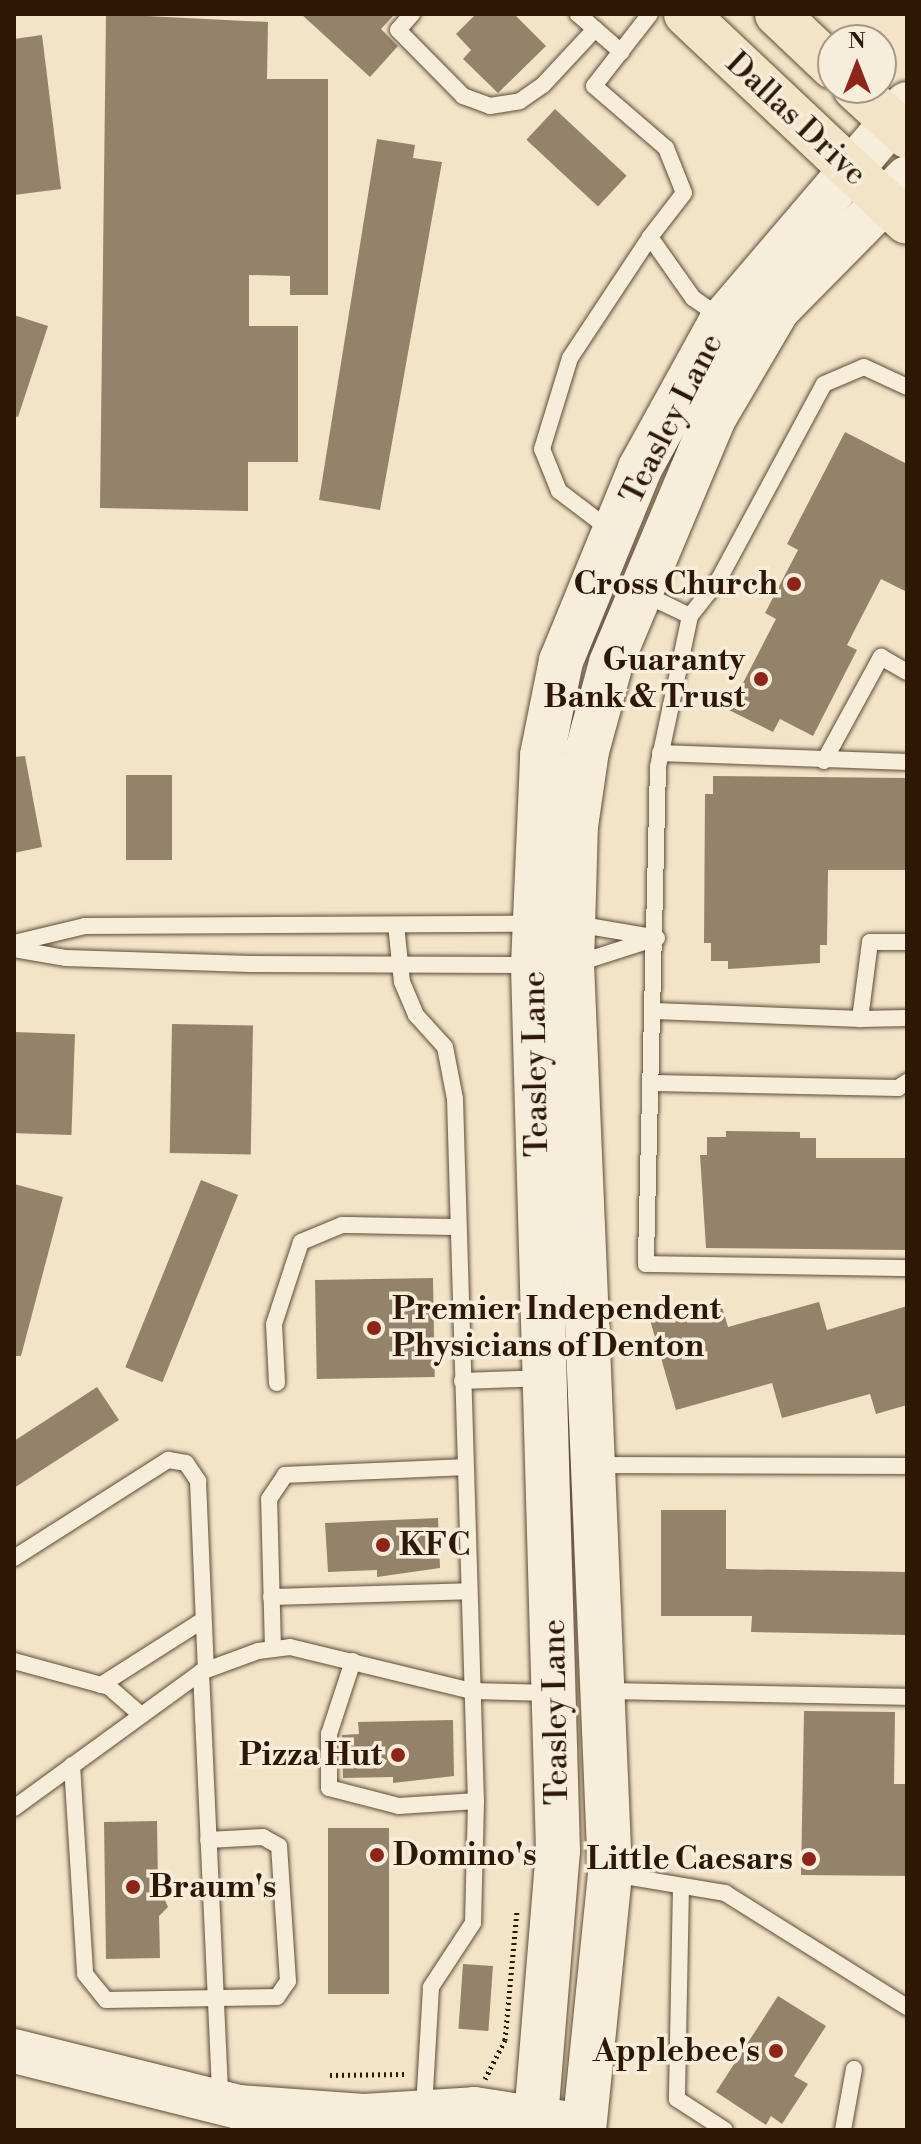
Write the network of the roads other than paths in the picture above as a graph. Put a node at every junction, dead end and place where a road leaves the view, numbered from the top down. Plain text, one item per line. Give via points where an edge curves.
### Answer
1 (412, 14) edge
2 (578, 14) edge
3 (650, 14) edge
4 (686, 14) edge
5 (777, 14) edge
6 (595, 29) junction
7 (621, 52) junction
8 (817, 52) edge
9 (878, 104) edge
10 (902, 120) edge
11 (849, 169) junction
12 (899, 200) edge
13 (650, 237) junction
14 (723, 319) junction
15 (907, 387) edge
16 (615, 533) junction
17 (641, 592) junction
18 (690, 616) junction
19 (907, 672) edge
20 (660, 753) junction
21 (824, 761) junction
22 (907, 762) edge
23 (396, 925) junction
24 (657, 938) junction
25 (907, 942) edge
26 (554, 944) junction
27 (14, 946) edge
28 (399, 965) junction
29 (656, 1011) junction
30 (907, 1018) edge
31 (860, 1019) junction
32 (907, 1082) edge
33 (654, 1083) junction
34 (458, 1227) junction
35 (907, 1268) edge
36 (545, 1378) junction
37 (462, 1381) junction
38 (277, 1383) dead end
39 (598, 1465) junction
40 (907, 1466) edge
41 (465, 1467) junction
42 (14, 1558) edge
43 (469, 1591) junction
44 (271, 1597) junction
45 (200, 1622) junction
46 (273, 1649) junction
47 (14, 1661) edge
48 (353, 1661) junction
49 (204, 1671) junction
50 (101, 1685) junction
51 (472, 1691) junction
52 (602, 1691) junction
53 (556, 1693) junction
54 (907, 1697) edge
55 (141, 1715) junction
56 (72, 1765) junction
57 (476, 1801) junction
58 (14, 1808) edge
59 (208, 1840) junction
60 (610, 1874) junction
61 (681, 1886) junction
62 (216, 2000) junction
63 (907, 2007) edge
64 (14, 2051) edge
65 (854, 2069) dead end
66 (221, 2103) junction
67 (432, 2123) edge
68 (536, 2125) edge
69 (594, 2129) edge
70 (725, 2130) edge
71 (843, 2130) edge

1 - 6 lane via 398,30 463,96 490,106 520,101 543,85
2 - 6 lane
3 - 7 lane
4 - 11 main road, Dallas Drive
5 - 8 main road, Dallas Drive
6 - 7 lane
7 - 13 lane via 594,86 666,148 684,193
9 - 10 main road, Dallas Drive
10 - 11 main road, Teasley Lane
11 - 12 main road, Dallas Drive
11 - 14 main road, Teasley Lane
12 - 17 main road, Teasley Lane via 778,309 714,418
13 - 14 lane via 693,298
13 - 16 lane via 570,358 542,449 559,491
14 - 16 main road, Teasley Lane via 640,468
15 - 18 lane via 864,367 824,384 719,579
16 - 26 main road, Teasley Lane via 561,661 542,755
17 - 18 lane
17 - 26 main road, Teasley Lane via 587,751
18 - 20 lane
19 - 21 lane via 881,657
20 - 21 lane
20 - 24 lane
21 - 22 lane
23 - 26 lane
23 - 27 lane via 85,926
23 - 28 lane
24 - 26 lane
24 - 26 lane
24 - 29 lane
25 - 31 lane via 870,942
26 - 28 lane
26 - 36 main road, Teasley Lane
26 - 39 main road, Teasley Lane
27 - 28 lane via 66,958
28 - 34 lane via 416,1015 445,1047 455,1099
29 - 31 lane
29 - 33 lane
30 - 31 lane
32 - 33 lane via 898,1088
33 - 35 lane via 646,1264
34 - 37 lane
34 - 38 lane via 342,1225 301,1242 274,1324
36 - 37 lane
36 - 53 main road, Teasley Lane
37 - 41 lane
39 - 40 lane
39 - 52 main road, Teasley Lane
41 - 43 lane
41 - 44 lane via 285,1475 269,1499
42 - 45 lane via 168,1460 186,1463 198,1481
43 - 44 lane
43 - 51 lane
44 - 46 lane
45 - 49 lane
45 - 50 lane
46 - 48 lane
46 - 49 lane
47 - 50 lane
48 - 51 lane
48 - 57 lane via 329,1734 329,1788 399,1806
49 - 55 lane
49 - 59 lane
50 - 55 lane
51 - 53 lane
51 - 57 lane
52 - 53 main road
52 - 54 lane
52 - 60 main road, Teasley Lane
53 - 68 main road, Teasley Lane via 556,1919
55 - 56 lane
56 - 58 lane
56 - 62 lane via 82,1946 94,1991 128,2003
57 - 67 lane via 473,1923 431,1987
59 - 62 lane
59 - 62 lane via 263,1837 279,1846 288,1981 277,1997
60 - 61 lane
60 - 69 main road, Teasley Lane
61 - 63 lane via 725,1893
61 - 70 lane via 677,2099
62 - 66 lane
64 - 66 main road
65 - 71 lane
66 - 67 main road
67 - 68 main road via 474,2109
68 - 69 main road

